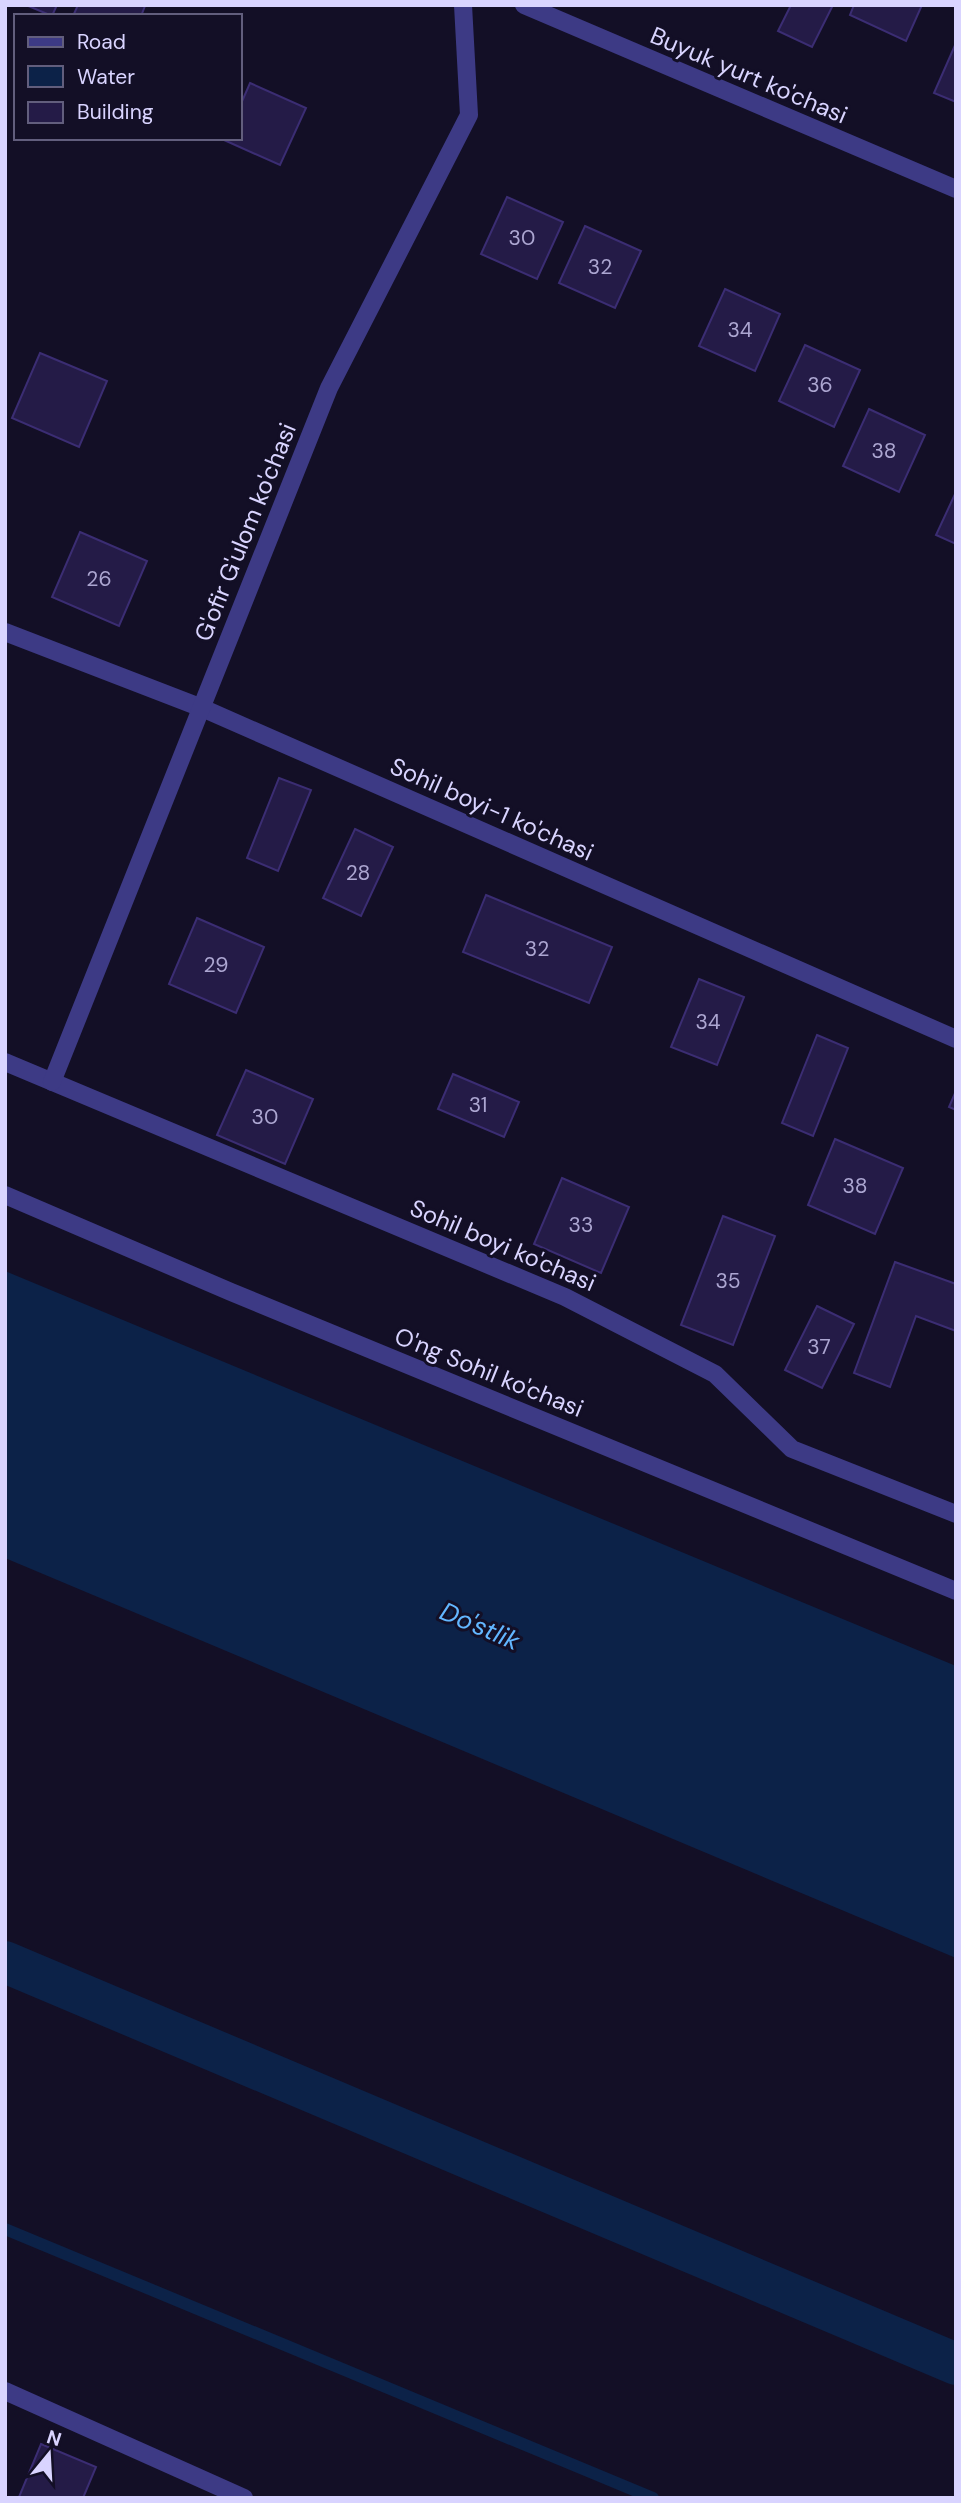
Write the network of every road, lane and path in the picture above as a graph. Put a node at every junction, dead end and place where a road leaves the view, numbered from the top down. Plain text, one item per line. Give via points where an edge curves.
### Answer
1 (463, 5) edge
2 (524, 5) edge
3 (956, 189) edge
4 (5, 632) edge
5 (202, 708) junction
6 (956, 1039) edge
7 (5, 1062) edge
8 (52, 1082) junction
9 (5, 1195) edge
10 (956, 1514) edge
11 (956, 1591) edge
12 (5, 2391) edge
13 (244, 2498) edge

1 - 5 street, G'ofir G'ulom ko'chasi via 469,115 328,388
2 - 3 street, Buyuk yurt ko'chasi
4 - 5 street, Sohil boyi-1 ko'chasi
5 - 6 street, Sohil boyi-1 ko'chasi
5 - 8 street, G'ofir G'ulom ko'chasi
7 - 8 street, Sohil boyi ko'chasi
8 - 10 street, Sohil boyi ko'chasi via 565,1297 715,1374 792,1448
9 - 11 street, O'ng Sohil ko'chasi
12 - 13 street

